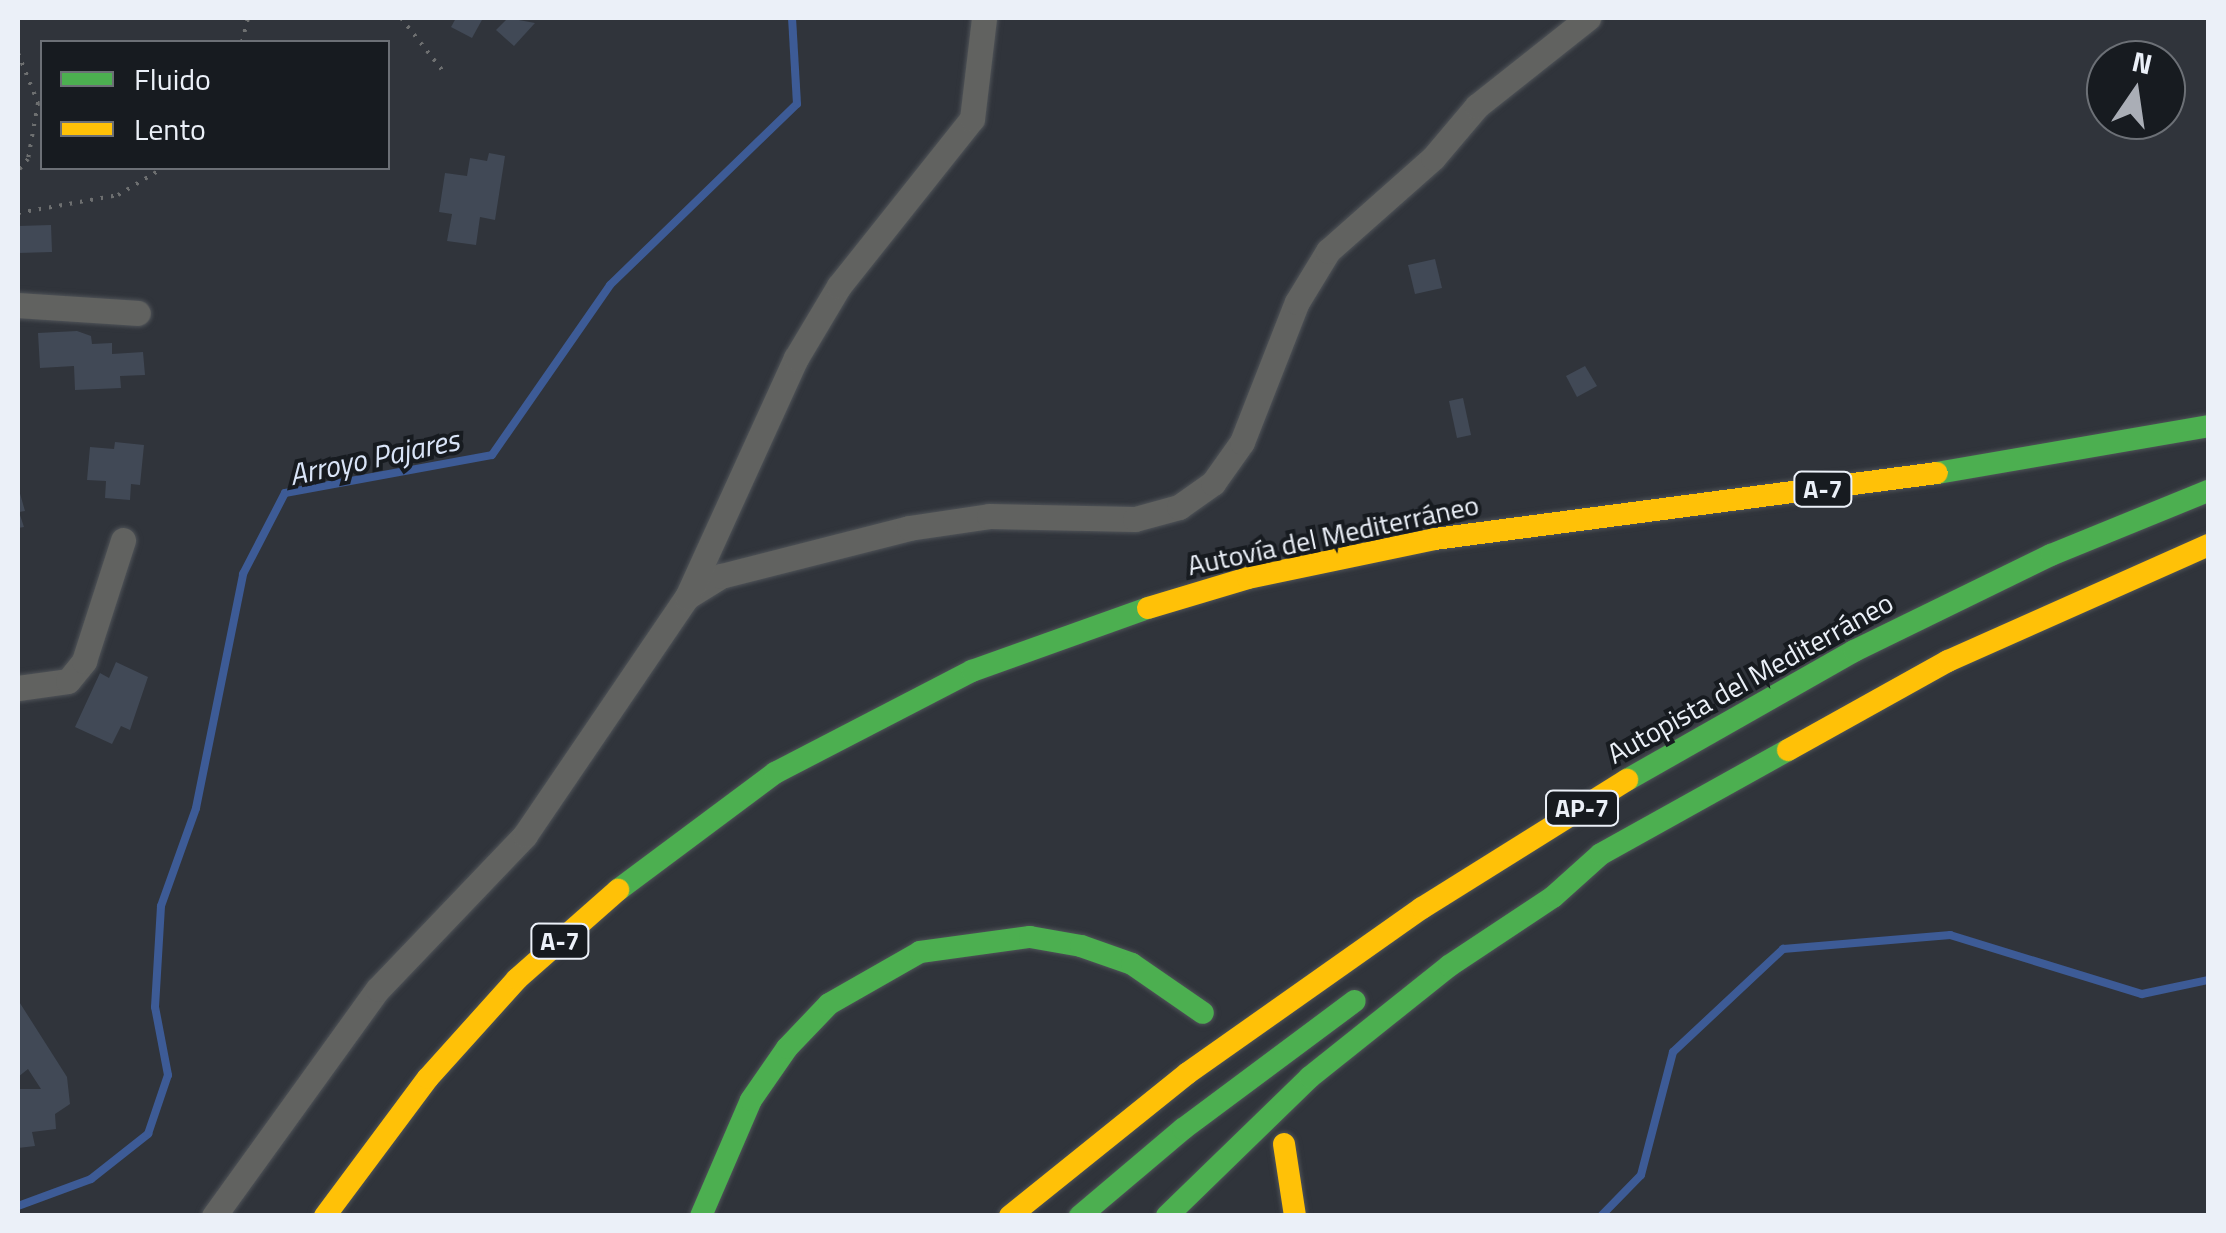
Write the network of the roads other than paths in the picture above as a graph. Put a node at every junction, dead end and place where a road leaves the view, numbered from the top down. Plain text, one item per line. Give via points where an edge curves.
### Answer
1 (984, 18) edge
2 (1588, 18) edge
3 (18, 305) edge
4 (138, 313) dead end
5 (2208, 426) edge
6 (2208, 491) edge
7 (123, 540) dead end
8 (2208, 545) edge
9 (687, 597) junction
10 (18, 688) edge
11 (1601, 854) junction
12 (1414, 962) dead end
13 (1382, 982) dead end
14 (1203, 1013) dead end
15 (1284, 1144) dead end
16 (214, 1216) edge
17 (325, 1216) edge
18 (701, 1216) edge
19 (1010, 1216) edge
20 (1080, 1216) edge
21 (1167, 1216) edge
22 (1295, 1216) edge

1 - 9 street via 972,118 839,286 796,358
2 - 9 street via 1478,106 1433,158 1328,251 1297,302 1242,442 1213,484 1179,507 1135,519 989,516 908,528 721,576
3 - 4 street
5 - 17 highway, Autovía del Mediterráneo / A-7 via 2018,462 1435,539 1248,578 1113,618 972,671 776,773 639,872 516,979 428,1078
6 - 19 highway, Autopista del Mediterráneo / AP-7 via 2051,555 1854,651 1656,762 1406,919 1188,1073
7 - 10 street via 84,661 68,681
8 - 11 highway via 1948,660
9 - 16 street via 558,793 378,989
11 - 12 highway, AP-7 via 1538,878
11 - 21 highway via 1310,1077
13 - 20 highway via 1183,1129
14 - 18 highway via 1132,964 1081,946 1030,937 920,952 828,1004 787,1048 751,1100
15 - 22 highway

